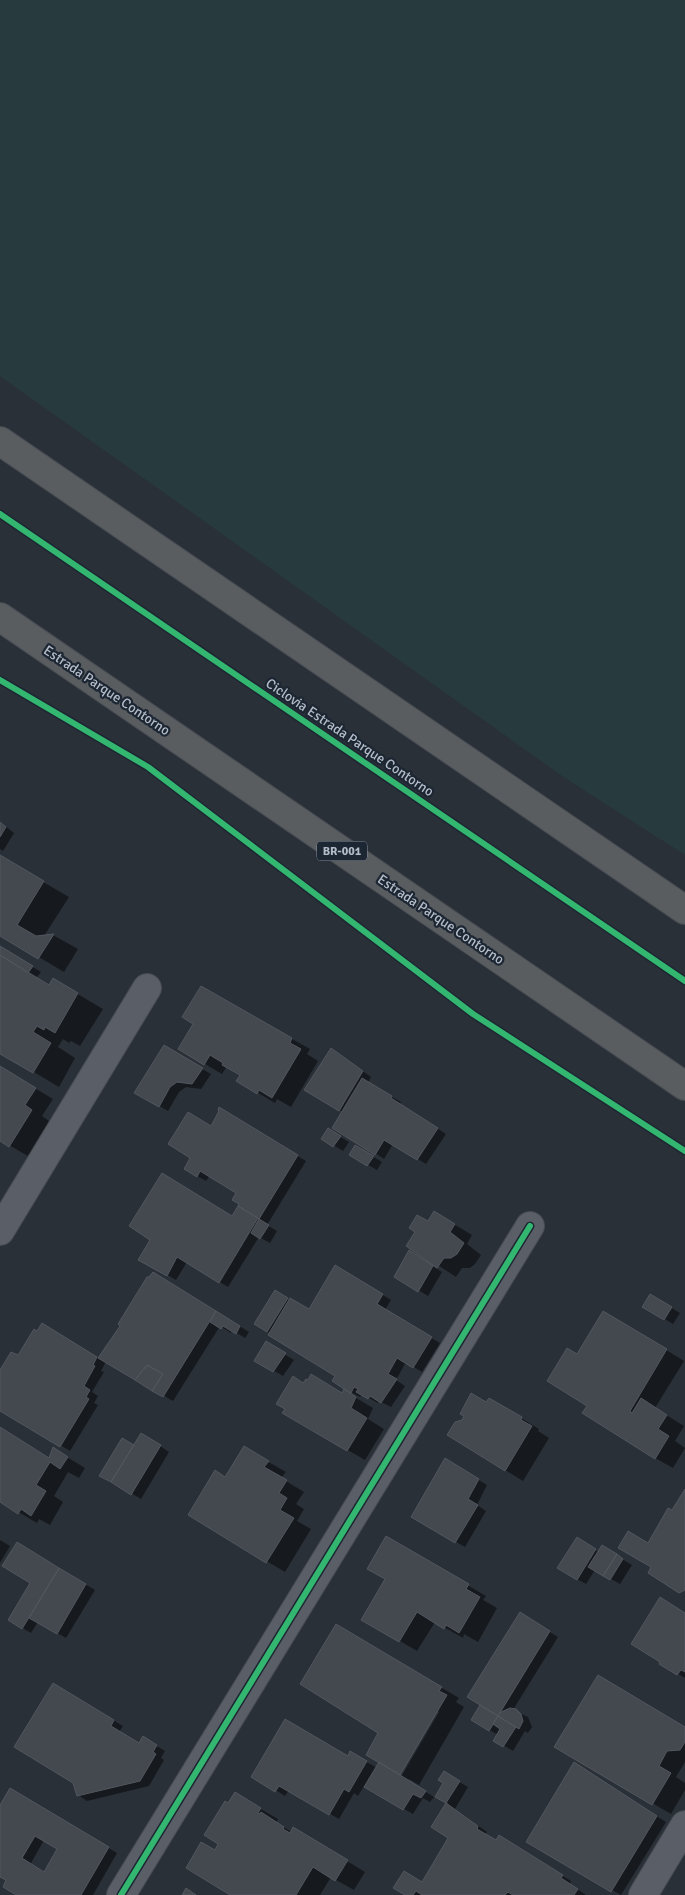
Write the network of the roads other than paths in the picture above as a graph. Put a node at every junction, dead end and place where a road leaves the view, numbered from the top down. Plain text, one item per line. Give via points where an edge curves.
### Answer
1 (0, 441) edge
2 (0, 617) edge
3 (685, 910) edge
4 (147, 988) dead end
5 (685, 1086) edge
6 (530, 1226) dead end
7 (0, 1231) edge
8 (685, 1825) edge
9 (121, 1895) edge
10 (643, 1895) edge

1 - 3 highway
2 - 5 highway, Estrada Parque Contorno / BR-001
4 - 7 street
6 - 9 street
8 - 10 street

